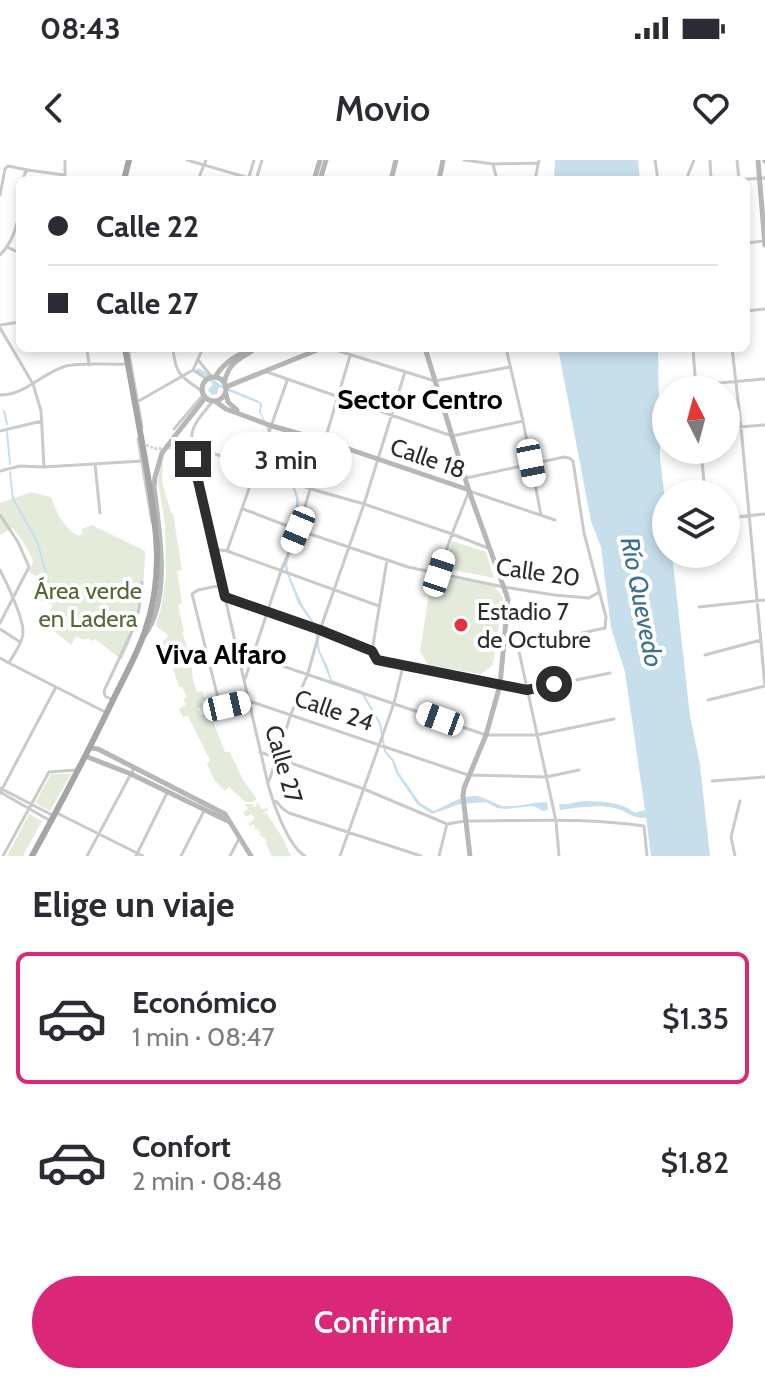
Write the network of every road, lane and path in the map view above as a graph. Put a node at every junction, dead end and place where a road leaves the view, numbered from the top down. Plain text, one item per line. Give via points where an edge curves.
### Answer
1 (187, 160) edge
2 (206, 160) edge
3 (464, 160) edge
4 (758, 160) edge
5 (479, 162) edge
6 (512, 162) edge
7 (538, 162) edge
8 (493, 164) junction
9 (204, 165) junction
10 (28, 170) junction
11 (24, 176) edge
12 (59, 176) edge
13 (200, 176) edge
14 (239, 176) edge
15 (496, 176) edge
16 (762, 178) edge
17 (0, 195) edge
18 (16, 229) edge
19 (765, 242) edge
20 (7, 248) junction
21 (16, 251) edge
22 (0, 255) edge
23 (0, 327) edge
24 (87, 352) edge
25 (127, 352) edge
26 (127, 352) edge
27 (128, 352) edge
28 (173, 352) edge
29 (201, 352) edge
30 (245, 352) edge
31 (251, 352) edge
32 (312, 352) edge
33 (340, 352) edge
34 (426, 352) edge
35 (507, 352) edge
36 (693, 352) edge
37 (732, 352) edge
38 (350, 356) junction
39 (198, 360) junction
40 (126, 364) junction
41 (89, 365) junction
42 (510, 367) junction
43 (193, 370) junction
44 (131, 371) junction
45 (264, 371) junction
46 (405, 372) junction
47 (695, 376) edge
48 (735, 376) edge
49 (181, 377) junction
50 (211, 378) junction
51 (765, 379) edge
52 (288, 380) junction
53 (435, 381) junction
54 (740, 382) edge
55 (33, 384) junction
56 (225, 387) junction
57 (0, 395) edge
58 (338, 397) junction
59 (208, 398) junction
60 (138, 401) junction
61 (132, 403) junction
62 (391, 415) junction
63 (245, 416) junction
64 (740, 418) edge
65 (42, 421) junction
66 (523, 421) junction
67 (765, 425) edge
68 (272, 426) junction
69 (741, 427) junction
70 (0, 431) edge
71 (174, 433) junction
72 (452, 436) junction
73 (138, 437) junction
74 (325, 441) junction
75 (191, 446) junction
76 (181, 447) tunnel mouth
77 (162, 453) junction
78 (378, 460) junction
79 (142, 461) junction
80 (531, 463) junction
81 (95, 464) junction
82 (44, 467) junction
83 (257, 468) junction
84 (0, 471) edge
85 (148, 478) junction
86 (466, 478) junction
87 (311, 489) junction
88 (469, 491) junction
89 (364, 504) junction
90 (243, 509) junction
91 (100, 513) dead end
92 (765, 514) edge
93 (0, 515) edge
94 (541, 515) junction
95 (750, 516) junction
96 (740, 517) edge
97 (555, 520) dead end
98 (298, 530) junction
99 (452, 534) junction
100 (349, 547) junction
101 (214, 549) junction
102 (491, 550) junction
103 (227, 551) junction
104 (387, 560) junction
105 (0, 570) edge
106 (281, 571) junction
107 (439, 573) junction
108 (142, 582) dead end
109 (222, 585) junction
110 (504, 587) junction
111 (334, 590) junction
112 (599, 592) junction
113 (13, 596) junction
114 (225, 597) junction
115 (757, 600) junction
116 (765, 600) edge
117 (379, 606) junction
118 (699, 607) dead end
119 (269, 612) junction
120 (0, 623) edge
121 (0, 629) edge
122 (320, 630) junction
123 (144, 634) junction
124 (761, 640) junction
125 (20, 642) junction
126 (504, 643) junction
127 (518, 647) junction
128 (237, 648) junction
129 (372, 651) junction
130 (705, 655) dead end
131 (253, 656) junction
132 (0, 658) edge
133 (9, 663) junction
134 (403, 666) junction
135 (308, 673) junction
136 (610, 673) dead end
137 (244, 680) junction
138 (500, 685) junction
139 (765, 686) edge
140 (56, 687) junction
141 (527, 690) junction
142 (113, 700) junction
143 (708, 700) dead end
144 (249, 701) junction
145 (394, 703) junction
146 (107, 713) junction
147 (291, 714) junction
148 (614, 719) dead end
149 (486, 735) junction
150 (537, 735) junction
151 (379, 745) junction
152 (94, 748) junction
153 (260, 752) junction
154 (85, 756) junction
155 (276, 757) junction
156 (76, 770) junction
157 (579, 770) dead end
158 (132, 771) junction
159 (468, 775) junction
160 (546, 777) junction
161 (765, 777) edge
162 (712, 781) dead end
163 (268, 784) junction
164 (169, 789) junction
165 (364, 789) junction
166 (0, 791) edge
167 (271, 795) junction
168 (740, 801) dead end
169 (31, 804) junction
170 (206, 807) junction
171 (28, 809) junction
172 (53, 816) junction
173 (465, 821) junction
174 (556, 821) junction
175 (447, 824) junction
176 (348, 833) junction
177 (99, 834) junction
178 (240, 837) junction
179 (136, 855) edge
180 (3, 856) edge
181 (32, 856) edge
182 (87, 856) edge
183 (143, 856) edge
184 (181, 856) edge
185 (230, 856) edge
186 (251, 856) edge
187 (305, 856) edge
188 (340, 856) edge
189 (421, 856) edge
190 (439, 856) edge
191 (470, 856) edge
192 (559, 856) edge
193 (647, 856) edge
194 (735, 856) edge

1 - 9 street
2 - 9 street
3 - 5 street
4 - 16 main road
5 - 8 street
6 - 7 street
6 - 8 street
8 - 15 street
9 - 13 street
9 - 14 street
10 - 11 street
10 - 12 street
10 - 17 street via 8,166
16 - 19 main road
18 - 20 street
20 - 21 street
20 - 22 street
23 - 55 street
24 - 41 street
25 - 40 street
26 - 85 main road, bridge
27 - 44 street
28 - 49 street
29 - 39 street
30 - 50 main road
31 - 56 main road via 227,371
32 - 45 main road
33 - 38 street
34 - 53 main road
35 - 42 street
36 - 47 street
37 - 48 street
38 - 46 street
38 - 58 street
39 - 43 street
39 - 50 street
40 - 41 street
40 - 44 street
41 - 55 street via 63,367
42 - 53 street
42 - 66 street
43 - 49 street
43 - 50 street
44 - 60 street
44 - 61 street, bridge
45 - 52 street
45 - 56 main road
46 - 53 street
46 - 62 street
49 - 59 street
49 - 60 street
50 - 56 main road
50 - 59 main road via 203,384
51 - 54 street
52 - 58 street
52 - 68 street
53 - 72 main road
55 - 57 street
55 - 65 street
56 - 59 main road via 222,398
56 - 63 main road via 230,405
58 - 62 street
58 - 74 street
59 - 63 main road, Calle 18
59 - 71 street
59 - 71 main road
59 - 75 street via 192,428
60 - 61 street
60 - 73 street via 146,445
61 - 73 street
62 - 72 street
62 - 78 street
63 - 68 main road, Calle 18
64 - 69 street
65 - 70 street
65 - 82 street
66 - 72 street
66 - 80 street
67 - 69 street
68 - 74 main road, Calle 18
68 - 83 street
69 - 95 street
71 - 77 main road, bridge
72 - 86 main road
73 - 79 street
74 - 78 main road, Calle 18
74 - 87 street
75 - 76 street
75 - 83 street
75 - 101 street, Calle 27
77 - 85 main road
77 - 123 main road via 154,487 162,551 160,588 151,627
78 - 88 main road, Calle 18
78 - 89 street
79 - 81 street
79 - 123 street via 155,553
80 - 86 street
80 - 94 street
80 - 112 street via 564,457 573,461
81 - 82 street
81 - 91 street
82 - 84 street
83 - 87 street
83 - 90 street
85 - 123 main road, bridge via 158,552 157,584
86 - 88 main road
87 - 89 street
87 - 98 street
88 - 94 street, Calle 18
88 - 99 street
88 - 102 main road
89 - 99 street
89 - 100 street
90 - 98 street, Calle 20
90 - 103 street
92 - 95 street
93 - 113 street via 29,564
94 - 97 street, Calle 18
95 - 96 street
95 - 115 street
98 - 100 street, Calle 20
98 - 106 street
99 - 102 street
99 - 107 street
100 - 104 street, Calle 20
100 - 111 street
101 - 103 street
101 - 109 street, Calle 27
102 - 110 main road
103 - 106 street
104 - 107 street, Calle 20
104 - 117 street
105 - 113 street
106 - 111 street
106 - 119 street
107 - 110 street, Calle 20
108 - 142 street via 134,627 104,691
109 - 114 street, Calle 27
109 - 144 street, Calle 24 via 194,591 194,605 219,703 223,707
110 - 112 street, Calle 20 via 579,598
110 - 126 main road
111 - 117 street
111 - 122 street
112 - 127 street via 605,628
113 - 120 street
113 - 125 street via 23,632
114 - 119 street
114 - 128 street, Calle 27
115 - 116 street
115 - 118 street
115 - 124 street
117 - 129 street
119 - 122 street
119 - 131 street
121 - 125 street
122 - 129 street
122 - 135 street
123 - 142 main road
124 - 130 street
124 - 139 street
125 - 133 street
126 - 127 street
126 - 138 main road
127 - 141 street
128 - 131 street
128 - 137 street, Calle 27
129 - 134 street via 377,660
131 - 135 street
131 - 137 street
132 - 133 street
133 - 140 street
134 - 138 street
134 - 145 street
135 - 145 street
135 - 147 street
136 - 141 street
137 - 144 street, Calle 27
138 - 141 street
138 - 149 main road
139 - 143 street
140 - 146 street
140 - 166 street
141 - 150 street
142 - 146 main road
144 - 147 street, Calle 24
144 - 153 street, Calle 27
145 - 149 street
145 - 151 street
146 - 152 main road
147 - 151 street, Calle 24
147 - 155 street
148 - 150 street
149 - 150 street
149 - 159 main road
150 - 160 street
151 - 159 street, Calle 24
151 - 165 street
152 - 154 main road
152 - 158 main road
153 - 155 street
153 - 163 street, Calle 27
154 - 156 main road
154 - 158 main road
155 - 163 street
155 - 165 street
156 - 169 street via 49,772
156 - 172 main road
157 - 160 street, Calle 24
158 - 164 main road
158 - 177 street
159 - 160 street, Calle 24
159 - 173 main road
160 - 174 street
161 - 162 street
163 - 167 street, Calle 27
164 - 170 main road
164 - 179 street
165 - 175 street
165 - 176 street
166 - 169 street
166 - 171 street
167 - 176 street via 289,813
167 - 187 street, Calle 27 via 294,846
168 - 194 street via 731,837
169 - 171 street
169 - 172 street
170 - 178 main road via 231,823
170 - 184 street
171 - 172 street
171 - 180 street
172 - 177 street
172 - 181 main road
173 - 174 street
173 - 175 street
173 - 191 main road
174 - 192 street
174 - 193 street via 644,826
175 - 190 street
176 - 188 street
176 - 189 street
177 - 179 street
177 - 182 street
178 - 185 street
178 - 186 main road
179 - 183 street

